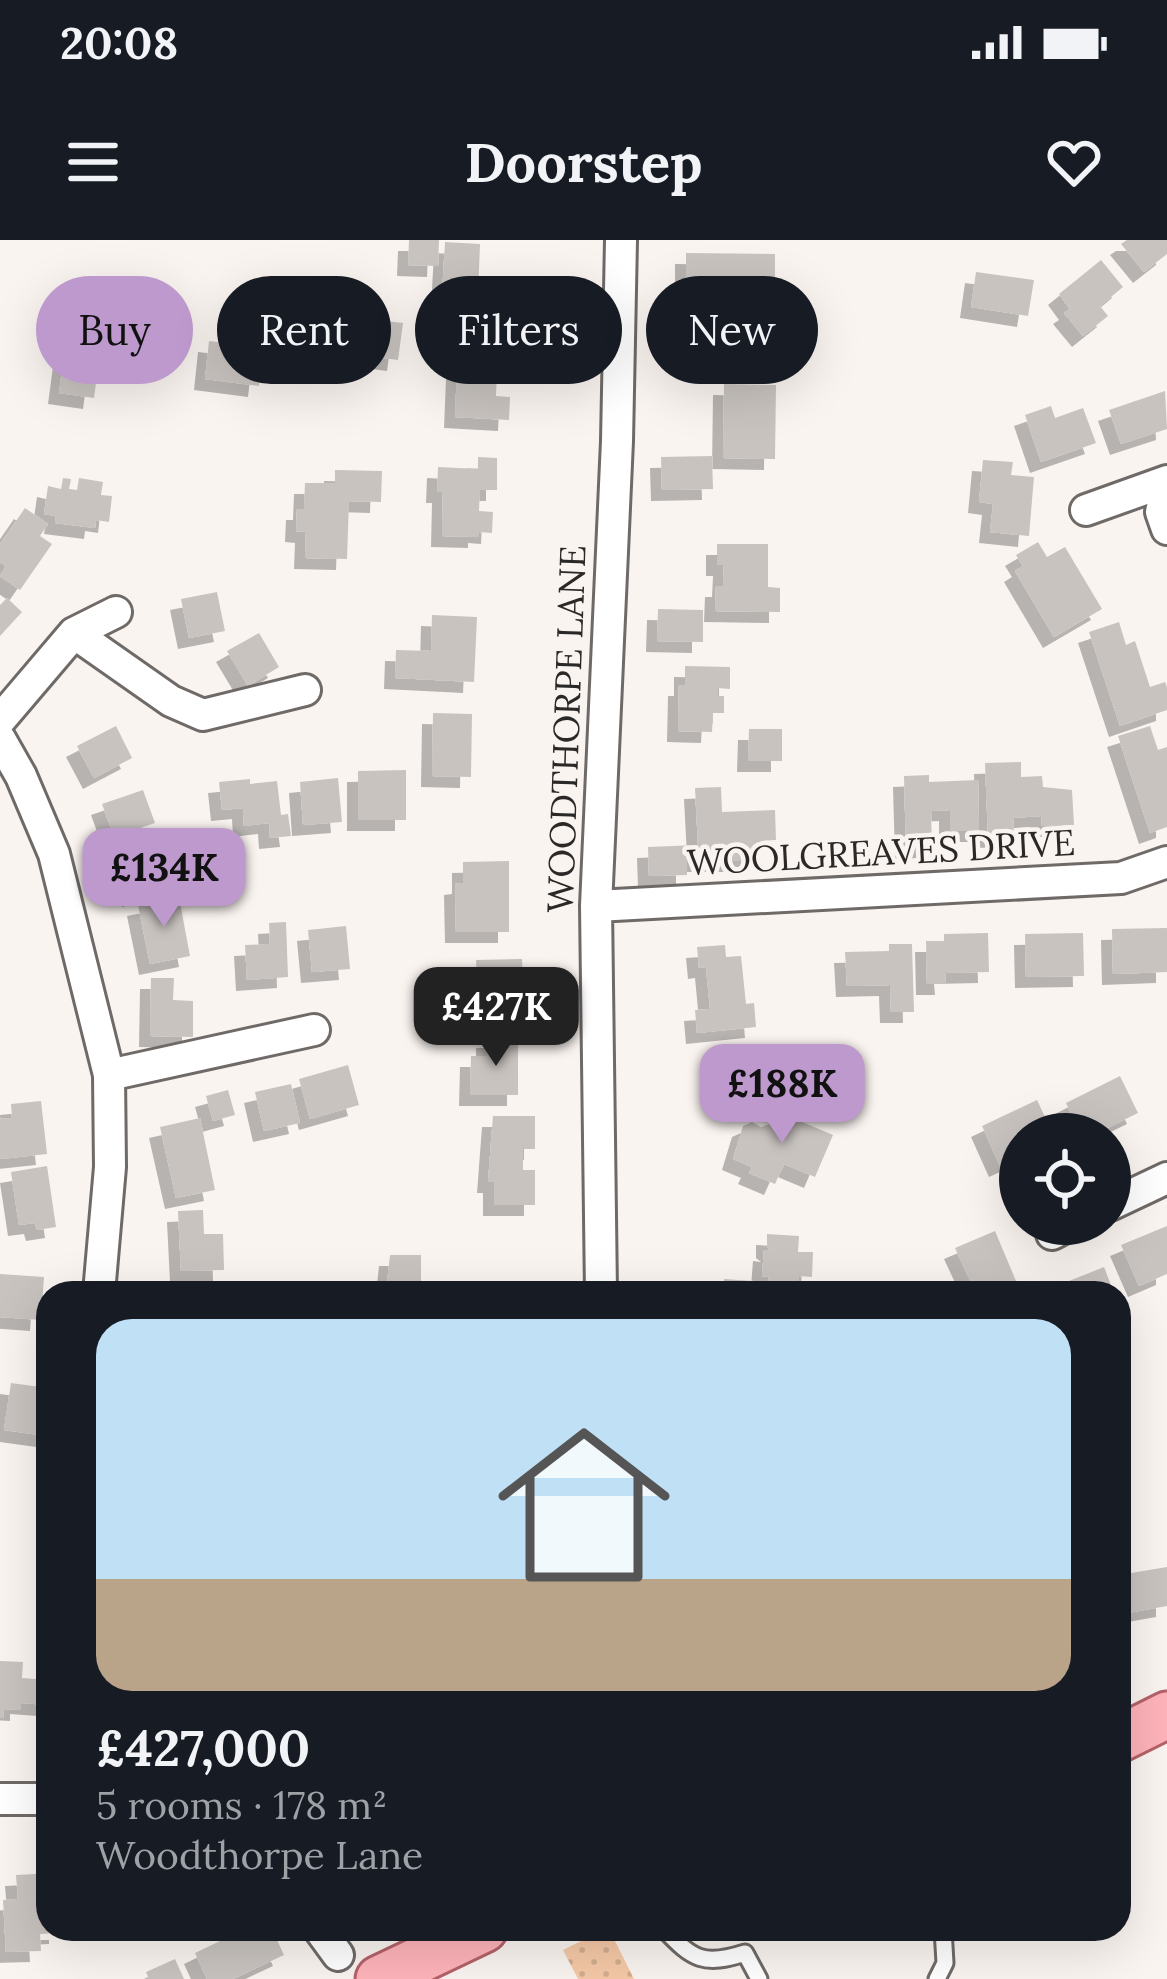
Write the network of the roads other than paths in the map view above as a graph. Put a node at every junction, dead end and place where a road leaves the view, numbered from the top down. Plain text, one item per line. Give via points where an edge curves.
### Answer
1 (621, 240) edge
2 (1167, 484) edge
3 (1086, 509) dead end
4 (1167, 529) edge
5 (116, 612) dead end
6 (74, 633) junction
7 (305, 690) dead end
8 (0, 720) edge
9 (0, 739) edge
10 (1167, 862) edge
11 (596, 906) junction
12 (314, 1030) dead end
13 (109, 1075) junction
14 (1167, 1178) edge
15 (1131, 1194) edge
16 (100, 1281) edge
17 (602, 1281) edge
18 (1167, 1715) edge
19 (1131, 1733) edge
20 (1167, 1740) edge
21 (1131, 1750) edge
22 (0, 1799) edge
23 (36, 1799) edge
24 (328, 1941) edge
25 (466, 1941) edge
26 (675, 1941) edge
27 (944, 1941) edge
28 (338, 1955) dead end
29 (424, 1968) edge
30 (379, 1979) edge
31 (759, 1979) edge
32 (937, 1979) edge

1 - 11 street, WOODTHORPE LANE
2 - 3 street
2 - 4 street
5 - 6 street
6 - 7 street via 203,715
6 - 8 street
9 - 13 street via 54,854
10 - 11 street, WOOLGREAVES DRIVE via 1121,878
11 - 17 street, WOODTHORPE LANE
12 - 13 street
13 - 16 street
14 - 15 street
18 - 19 main road
20 - 21 main road
22 - 23 street
24 - 28 street
25 - 29 main road
26 - 31 lane via 717,1962 746,1954
27 - 32 lane
29 - 30 main road

